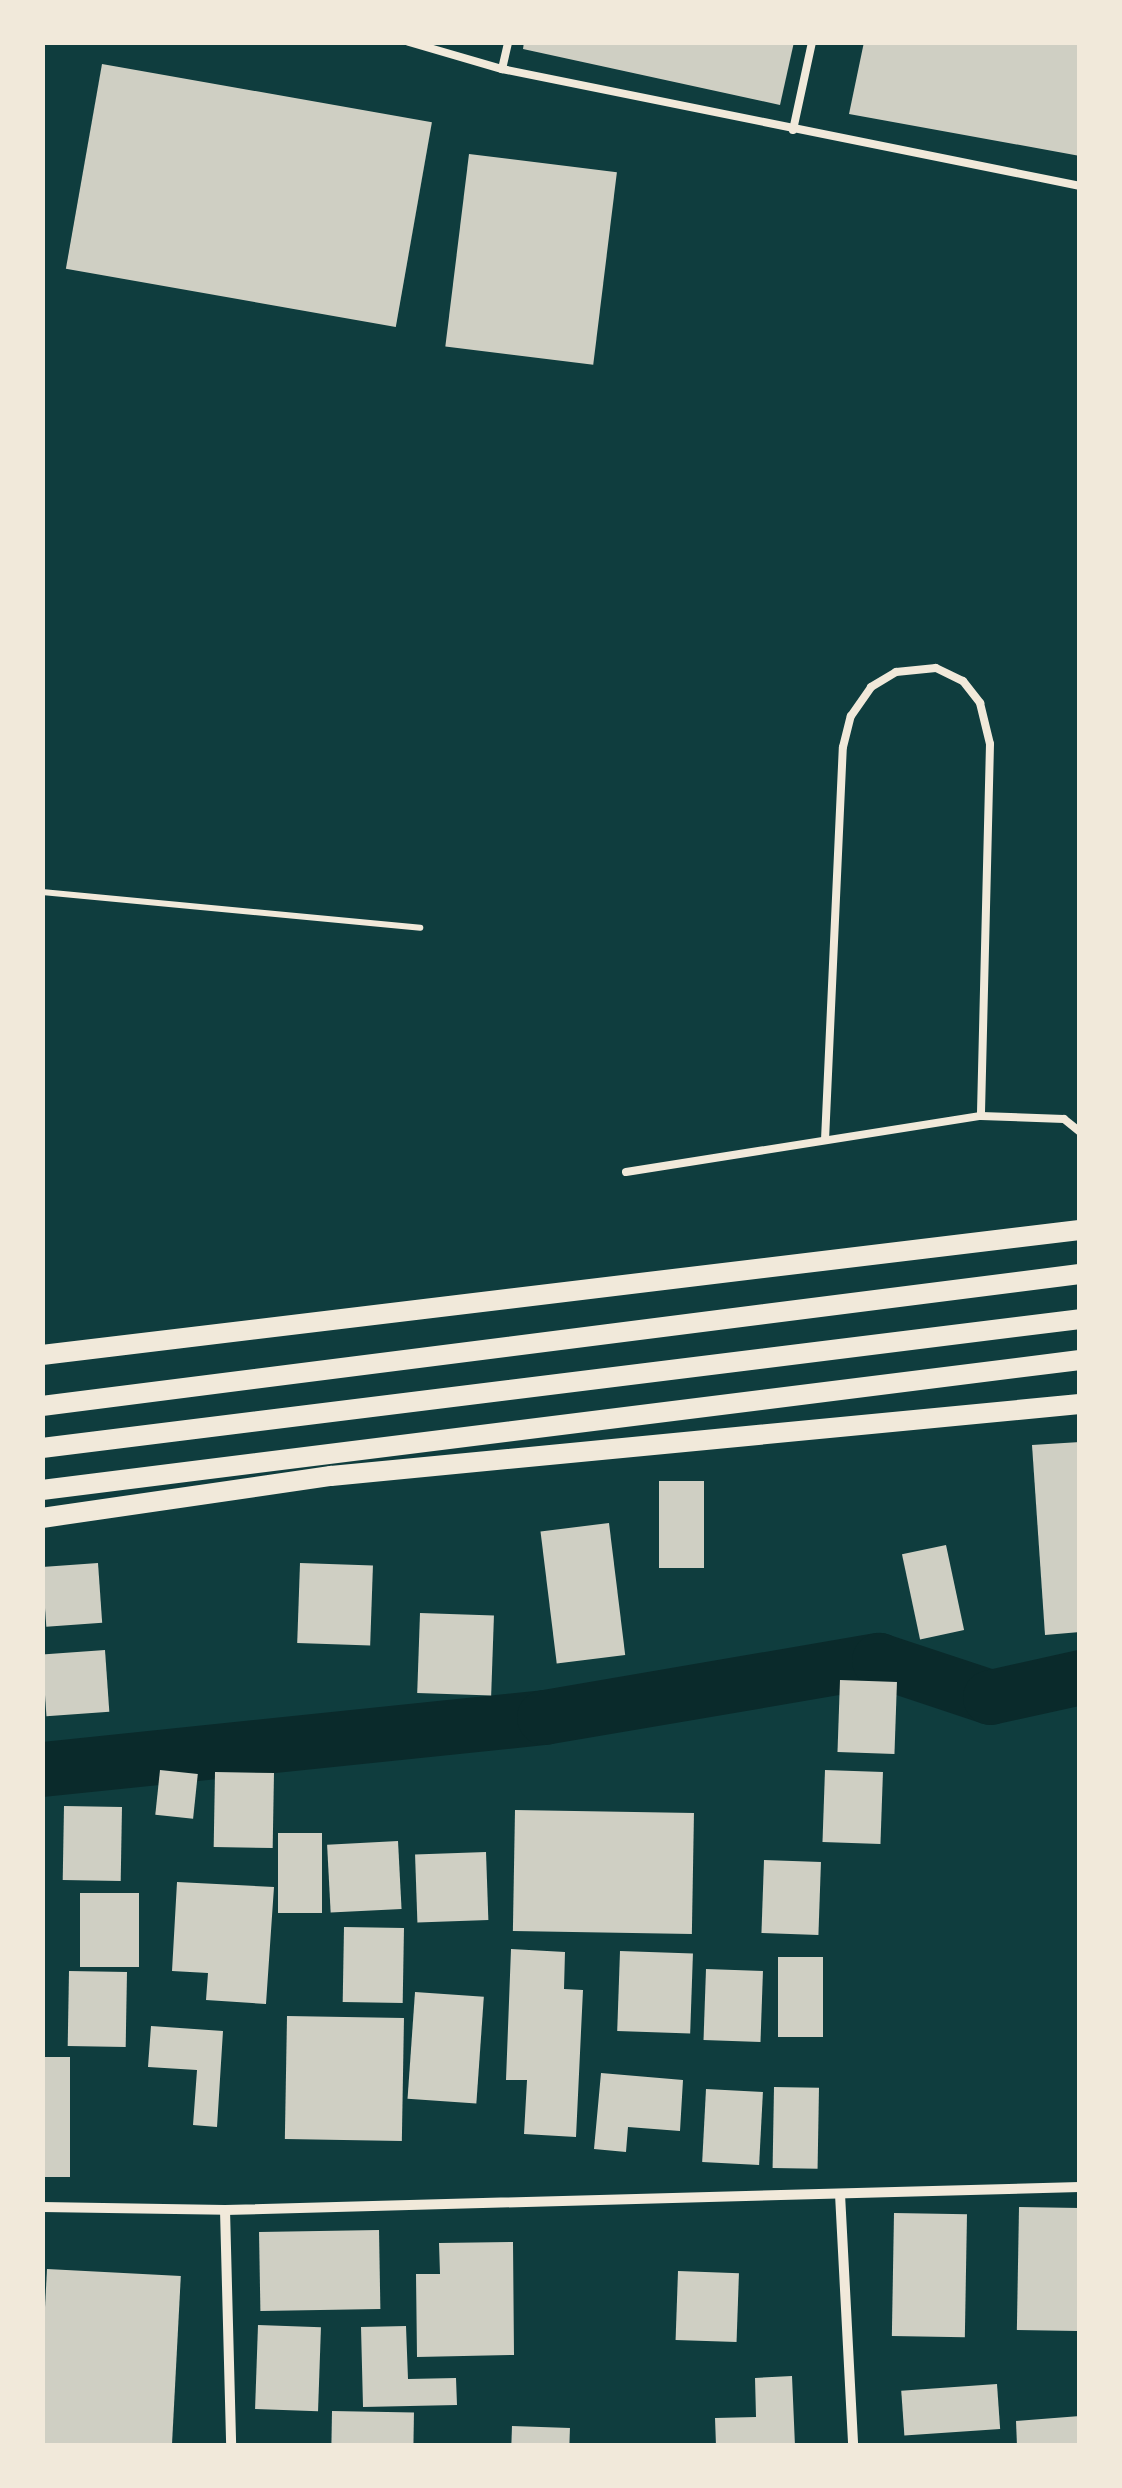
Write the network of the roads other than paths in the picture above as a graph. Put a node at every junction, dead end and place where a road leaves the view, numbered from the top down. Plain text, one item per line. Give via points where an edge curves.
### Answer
1 (409, 42) edge
2 (508, 42) edge
3 (812, 42) edge
4 (502, 69) junction
5 (793, 130) junction
6 (1080, 186) edge
7 (981, 1116) junction
8 (1080, 1132) edge
9 (825, 1140) junction
10 (626, 1172) dead end
11 (1080, 1230) edge
12 (1080, 1274) edge
13 (1080, 1319) edge
14 (42, 1355) edge
15 (1080, 1360) edge
16 (1080, 1404) edge
17 (42, 1406) edge
18 (42, 1448) edge
19 (42, 1490) edge
20 (42, 1518) edge
21 (1080, 2187) edge
22 (840, 2194) junction
23 (42, 2207) edge
24 (225, 2210) junction
25 (231, 2446) edge
26 (853, 2446) edge

1 - 4 lane
2 - 4 lane
3 - 5 lane
4 - 5 lane
5 - 6 lane
7 - 8 lane via 1064,1119
7 - 9 lane
7 - 9 lane via 990,744 980,703 963,681 936,668 896,672 871,687 851,716 843,747
9 - 10 lane
11 - 14 main road
12 - 17 main road
13 - 18 main road
15 - 19 main road
16 - 20 main road via 331,1476
21 - 22 street
22 - 24 street
22 - 26 street
23 - 24 street
24 - 25 street

